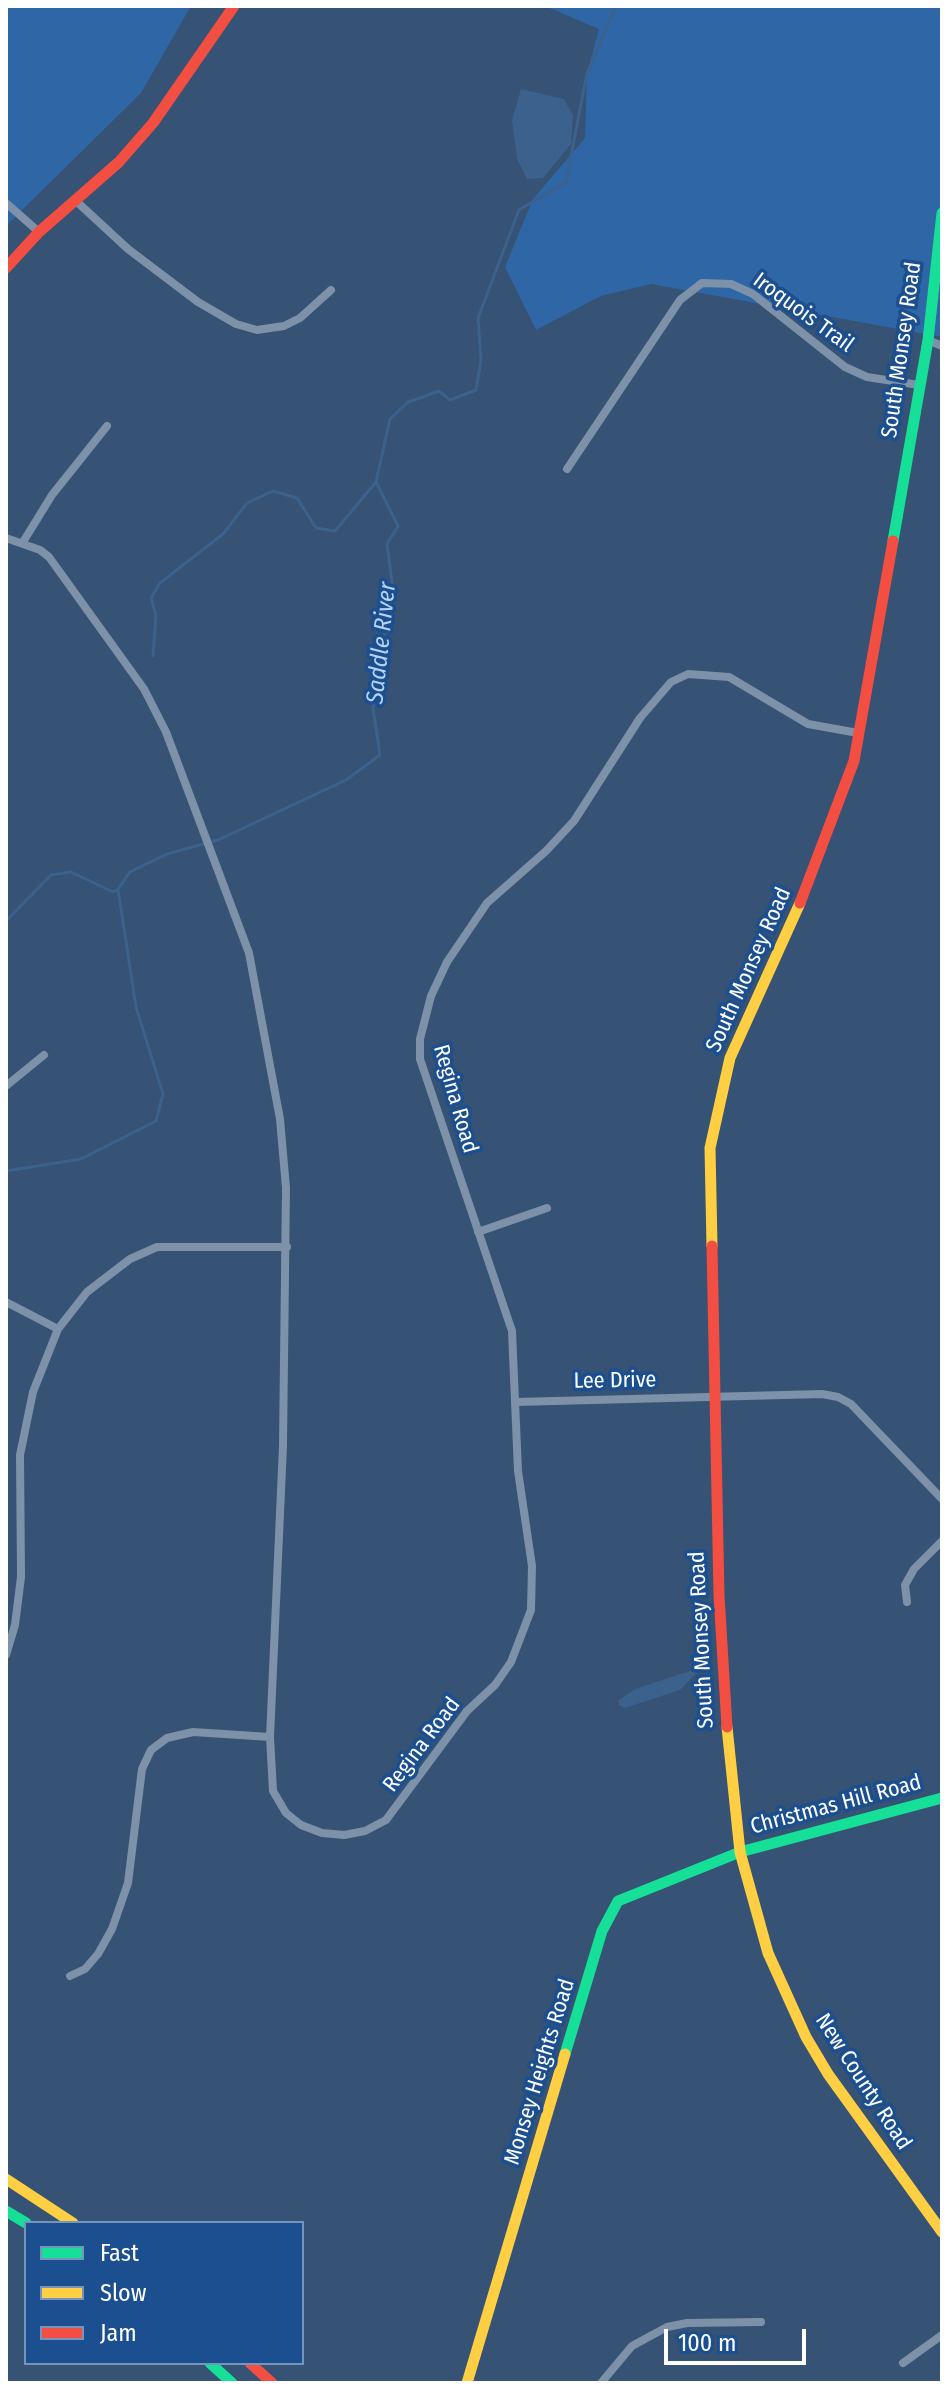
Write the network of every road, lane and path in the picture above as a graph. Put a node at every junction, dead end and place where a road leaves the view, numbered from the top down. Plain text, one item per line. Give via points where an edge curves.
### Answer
1 (234, 6) edge
2 (76, 201) junction
3 (6, 203) edge
4 (942, 213) edge
5 (39, 232) junction
6 (6, 268) edge
7 (331, 290) dead end
8 (928, 340) junction
9 (942, 346) edge
10 (919, 385) junction
11 (107, 426) dead end
12 (567, 469) dead end
13 (6, 538) edge
14 (23, 542) junction
15 (858, 733) junction
16 (44, 1055) dead end
17 (6, 1086) edge
18 (547, 1208) dead end
19 (478, 1232) junction
20 (287, 1247) junction
21 (6, 1302) edge
22 (58, 1329) junction
23 (716, 1397) junction
24 (516, 1402) junction
25 (942, 1499) edge
26 (942, 1541) edge
27 (907, 1602) dead end
28 (6, 1655) edge
29 (270, 1737) junction
30 (942, 1798) edge
31 (740, 1852) junction
32 (70, 1976) dead end
33 (10, 2182) edge
34 (6, 2211) edge
35 (70, 2221) edge
36 (24, 2222) edge
37 (942, 2232) edge
38 (761, 2322) dead end
39 (942, 2335) edge
40 (903, 2363) dead end
41 (212, 2365) edge
42 (252, 2365) edge
43 (232, 2383) edge
44 (272, 2383) edge
45 (467, 2383) edge
46 (601, 2383) edge

1 - 2 main road via 153,123
2 - 5 main road
2 - 7 street via 165,278 236,324 257,330 284,326
3 - 5 street
4 - 8 main road, South Monsey Road
5 - 6 main road
8 - 9 street
8 - 10 main road, South Monsey Road
10 - 12 street, Iroquois Trail via 867,377 845,367 753,294 731,284 702,283 680,300
10 - 15 main road, South Monsey Road
11 - 14 street via 52,495
13 - 14 street, Regina Road
14 - 20 street, Regina Road via 49,557 144,689 166,732 237,920 249,953 280,1119
15 - 19 street, Regina Road via 808,724 729,677 688,674 671,682 640,718 574,821 487,903 447,962 420,1039 432,1100
15 - 23 main road, South Monsey Road via 854,761 808,886 730,1058 710,1148
16 - 17 street
18 - 19 street
19 - 24 street, Regina Road via 512,1331
20 - 22 street via 157,1247 130,1259 87,1292
20 - 29 street, Regina Road
21 - 22 street
22 - 28 street via 33,1392 20,1455 21,1577
23 - 24 street, Lee Drive
23 - 25 street, Lee Drive via 838,1397 851,1404
23 - 31 main road, South Monsey Road via 721,1649
24 - 29 street, Regina Road via 518,1471 532,1566 531,1610 511,1662 495,1685 467,1711 386,1820 365,1831 322,1833 286,1813 273,1791
26 - 27 street via 914,1569 905,1585
29 - 32 street via 193,1732 167,1738 151,1750 142,1769 128,1883 112,1929 85,1969
30 - 31 main road, Christmas Hill Road
31 - 37 main road, New County Road via 768,1953 806,2037
31 - 45 main road, Monsey Heights Road via 633,1893 609,1914
33 - 35 main road
34 - 36 main road
38 - 46 street via 667,2327 632,2346
39 - 40 street
41 - 43 main road
42 - 44 main road

